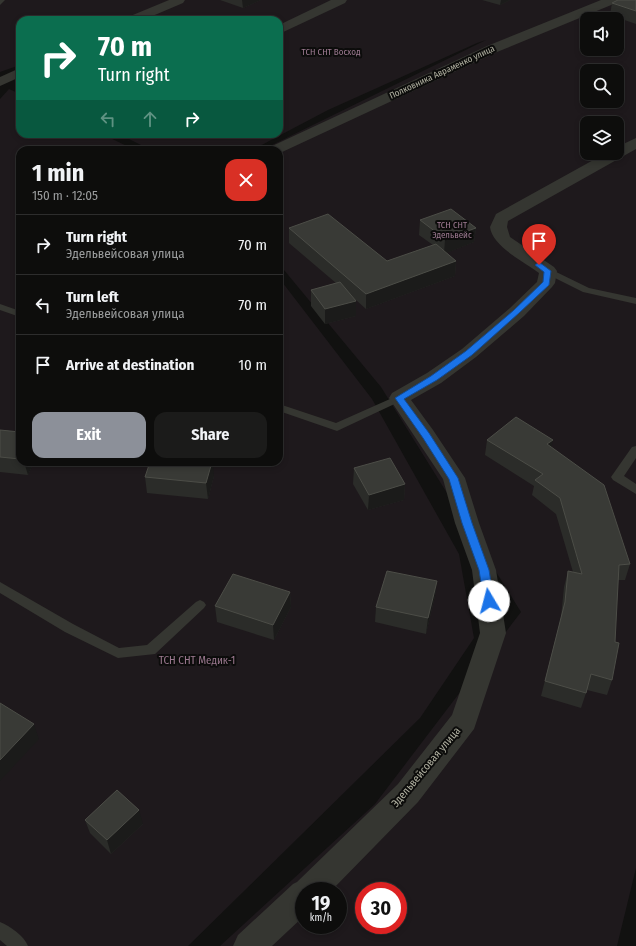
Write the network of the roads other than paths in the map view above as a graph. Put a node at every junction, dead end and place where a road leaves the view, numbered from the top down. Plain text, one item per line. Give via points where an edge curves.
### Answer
1 (2, 0) edge
2 (179, 0) edge
3 (341, 0) edge
4 (612, 0) edge
5 (0, 3) edge
6 (141, 16) edge
7 (283, 28) edge
8 (16, 74) edge
9 (1, 80) edge
10 (16, 85) edge
11 (636, 143) edge
12 (283, 146) edge
13 (548, 271) junction
14 (636, 301) edge
15 (0, 307) edge
16 (16, 313) edge
17 (399, 398) junction
18 (283, 408) edge
19 (636, 450) edge
20 (636, 490) edge
21 (0, 587) edge
22 (200, 605) dead end
23 (318, 882) edge
24 (295, 904) edge
25 (0, 930) edge
26 (20, 946) edge
27 (249, 946) edge

1 - 5 lane
2 - 6 street
3 - 7 street
4 - 12 street, Полковника Авраменко улица via 492,49
8 - 9 street
9 - 10 street
11 - 13 street via 500,220 497,226 504,240
13 - 14 lane via 586,290
13 - 17 street via 546,283 469,353 434,378
15 - 16 lane
17 - 18 lane via 337,427
17 - 23 street, Эдельвейсовая улица via 454,478 484,570 493,633 464,721 408,793
19 - 20 lane via 617,477
21 - 22 lane via 69,628 118,653 150,650
24 - 27 street
25 - 26 lane

